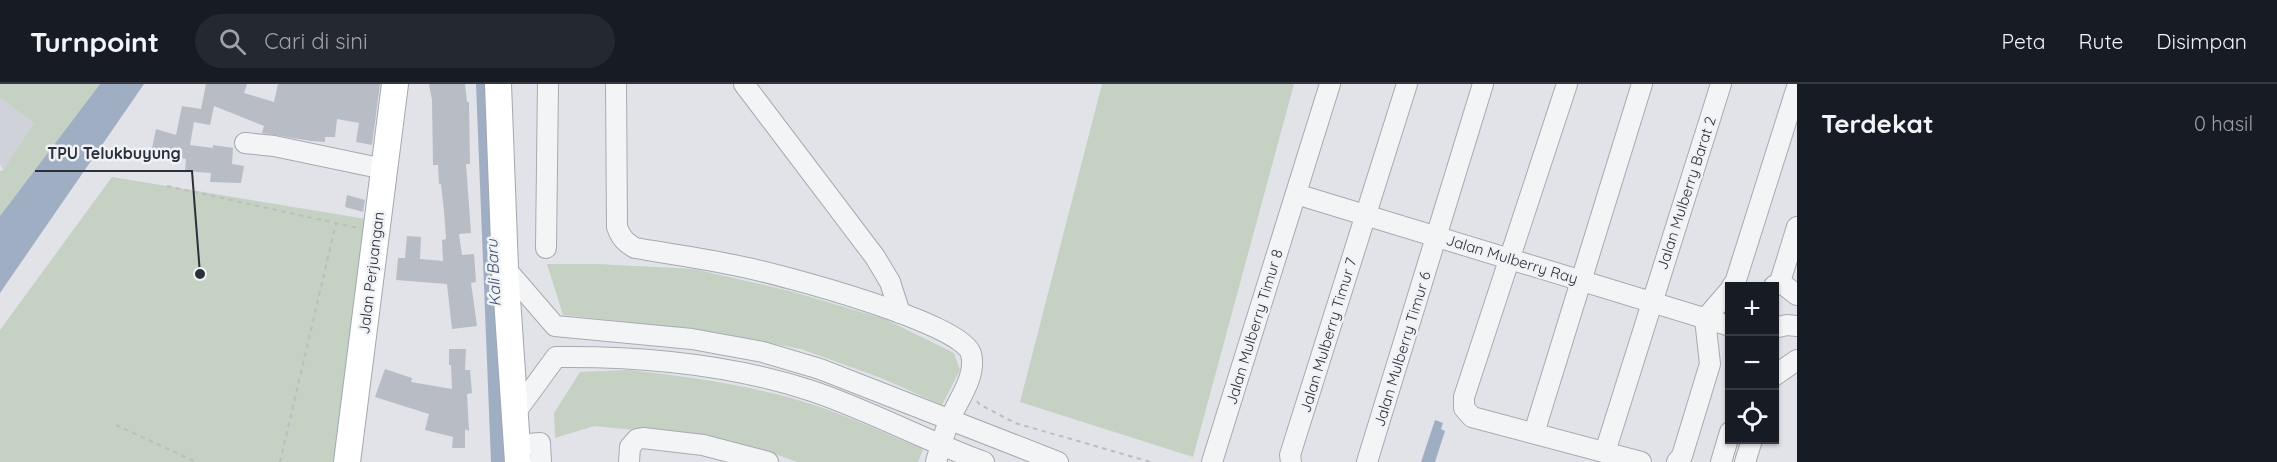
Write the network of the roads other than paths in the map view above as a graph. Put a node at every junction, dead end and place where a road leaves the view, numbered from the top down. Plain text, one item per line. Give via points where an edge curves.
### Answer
1 (395, 84) edge
2 (498, 84) edge
3 (548, 84) edge
4 (616, 84) edge
5 (744, 84) edge
6 (1330, 84) edge
7 (1407, 84) edge
8 (1483, 84) edge
9 (1567, 84) edge
10 (1642, 84) edge
11 (1721, 84) edge
12 (1797, 87) edge
13 (245, 143) dead end
14 (384, 169) junction
15 (1296, 194) junction
16 (1366, 214) junction
17 (1797, 227) edge
18 (1437, 236) junction
19 (546, 248) dead end
20 (1510, 258) junction
21 (504, 268) junction
22 (1581, 280) junction
23 (1735, 282) edge
24 (1778, 282) edge
25 (1779, 285) edge
26 (1797, 294) edge
27 (1725, 295) edge
28 (1652, 302) junction
29 (900, 313) junction
30 (1705, 319) junction
31 (1725, 325) edge
32 (555, 326) junction
33 (555, 357) junction
34 (1797, 360) edge
35 (1779, 373) edge
36 (515, 414) junction
37 (950, 420) junction
38 (1534, 433) junction
39 (1726, 444) edge
40 (1751, 444) edge
41 (1605, 452) junction
42 (518, 453) edge
43 (703, 453) edge
44 (938, 454) edge
45 (629, 455) edge
46 (1290, 458) edge
47 (1679, 459) edge
48 (1212, 461) edge
49 (347, 462) edge
50 (541, 462) edge
51 (768, 462) edge
52 (984, 462) edge
53 (1058, 462) edge
54 (1367, 462) edge
55 (1641, 462) edge
56 (1721, 462) edge
57 (1745, 462) edge

1 - 14 main road, Jalan Perjuangan
2 - 21 main road
3 - 19 street
4 - 29 street via 617,227 627,243 635,248 744,267 815,285
5 - 29 street via 875,257 890,282
6 - 15 street, Jalan Mulberry Timur 8
7 - 16 street, Jalan Mulberry Timur 7
8 - 18 street, Jalan Mulberry Timur 6
9 - 20 street
10 - 22 street
11 - 28 street, Jalan Mulberry Barat 2
12 - 23 street
13 - 14 street
14 - 49 main road, Jalan Perjuangan
15 - 16 street, Jalan Mulberry Ray
15 - 48 street, Jalan Mulberry Timur 8
16 - 18 street, Jalan Mulberry Ray
16 - 46 street, Jalan Mulberry Timur 7
17 - 24 street
18 - 20 street, Jalan Mulberry Ray
18 - 54 street, Jalan Mulberry Timur 6
20 - 22 street, Jalan Mulberry Ray
20 - 38 street via 1464,397 1464,408 1472,417
21 - 32 street
21 - 36 main road
22 - 28 street, Jalan Mulberry Ray
22 - 38 street
25 - 26 street
27 - 30 street
28 - 30 street, Jalan Mulberry Ray
28 - 41 street, Jalan Mulberry Barat 2
29 - 37 street via 958,338 971,354 969,380
30 - 31 street, Jalan Mulberry Ray
30 - 47 street via 1710,364
32 - 33 street
32 - 37 street via 692,339 763,352 820,369
33 - 36 street
33 - 44 street via 619,357 753,376 812,391
34 - 35 street
36 - 42 main road
37 - 44 street
37 - 53 street
38 - 41 street
39 - 56 street
40 - 57 street
41 - 55 street
42 - 50 street via 540,443
43 - 45 street via 643,438 637,439
43 - 51 street
44 - 52 street

